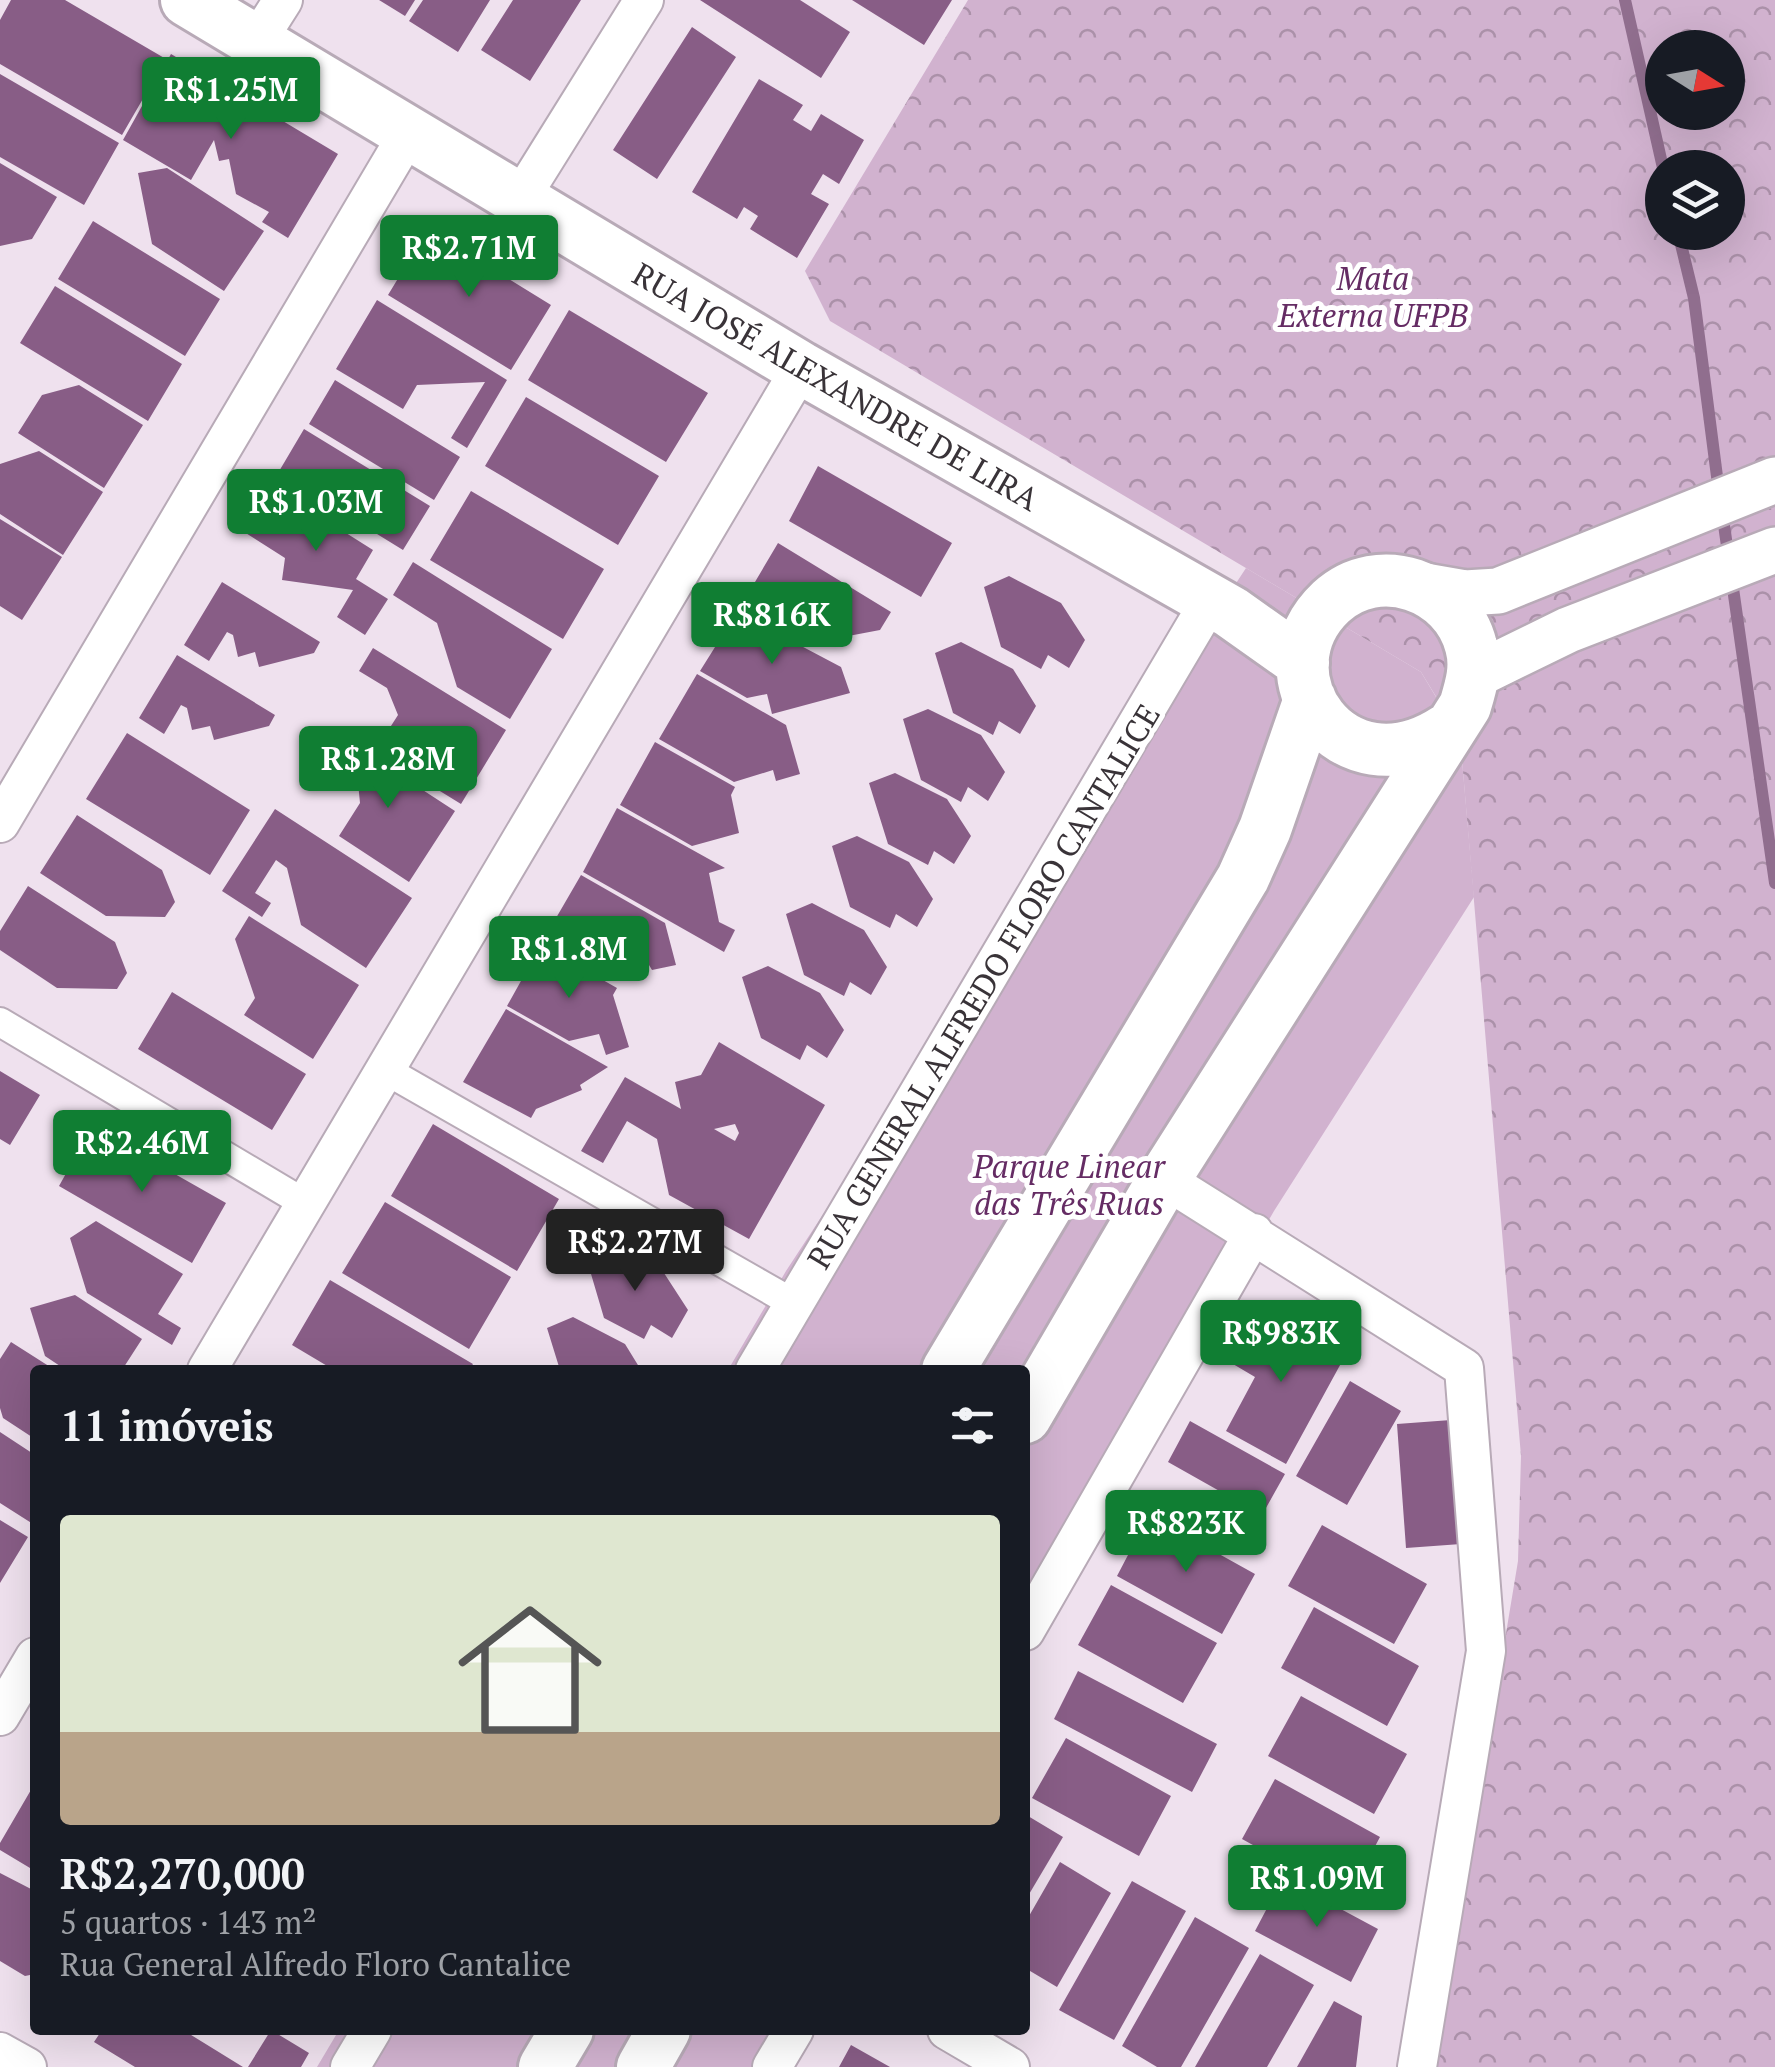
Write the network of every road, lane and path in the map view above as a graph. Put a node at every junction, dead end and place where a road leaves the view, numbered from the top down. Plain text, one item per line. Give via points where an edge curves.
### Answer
1 (187, 0) edge
2 (644, 0) edge
3 (270, 21) edge
4 (408, 134) junction
5 (518, 202) junction
6 (801, 368) junction
7 (1775, 480) edge
8 (1775, 550) edge
9 (1418, 586) junction
10 (1347, 593) junction
11 (1220, 606) junction
12 (1474, 676) junction
13 (1306, 681) junction
14 (1446, 730) junction
15 (0, 824) edge
16 (0, 1022) edge
17 (388, 1070) junction
18 (1164, 1178) junction
19 (306, 1204) junction
20 (1254, 1233) junction
21 (794, 1303) junction
22 (210, 1365) edge
23 (758, 1365) edge
24 (951, 1365) edge
25 (1030, 1407) edge
26 (1030, 1621) edge
27 (30, 1665) edge
28 (0, 1716) edge
29 (369, 2035) edge
30 (564, 2035) edge
31 (661, 2035) edge
32 (791, 2035) edge
33 (956, 2035) edge
34 (0, 2052) edge
35 (26, 2067) edge
36 (350, 2067) edge
37 (545, 2067) edge
38 (643, 2067) edge
39 (772, 2067) edge
40 (1010, 2067) edge
41 (1417, 2067) edge

1 - 3 main road, RUA JOSÉ ALEXANDRE DE LIRA
2 - 5 street
3 - 4 main road, RUA JOSÉ ALEXANDRE DE LIRA
4 - 5 main road, RUA JOSÉ ALEXANDRE DE LIRA
4 - 15 street
5 - 6 main road, RUA JOSÉ ALEXANDRE DE LIRA
6 - 11 main road, RUA JOSÉ ALEXANDRE DE LIRA
6 - 17 street
7 - 9 street via 1498,592
8 - 12 street via 1568,630
9 - 10 main road via 1390,580
9 - 12 main road via 1461,621
10 - 11 main road
10 - 13 main road via 1312,629
11 - 13 main road, RUA JOSÉ ALEXANDRE DE LIRA
11 - 21 street, RUA GENERAL ALFREDO FLORO CANTALICE
12 - 14 main road via 1465,706
13 - 14 main road via 1334,731 1370,750 1423,745
13 - 24 main road via 1266,830 1243,878
14 - 18 main road
16 - 19 street
17 - 19 street
17 - 21 street
18 - 20 street
18 - 25 main road
19 - 22 street
20 - 26 street
20 - 41 street via 1464,1368 1486,1651
21 - 23 street, RUA GENERAL ALFREDO FLORO CANTALICE
27 - 28 street
29 - 36 street
30 - 37 main road
31 - 38 main road
32 - 39 street
33 - 40 street
34 - 35 street

